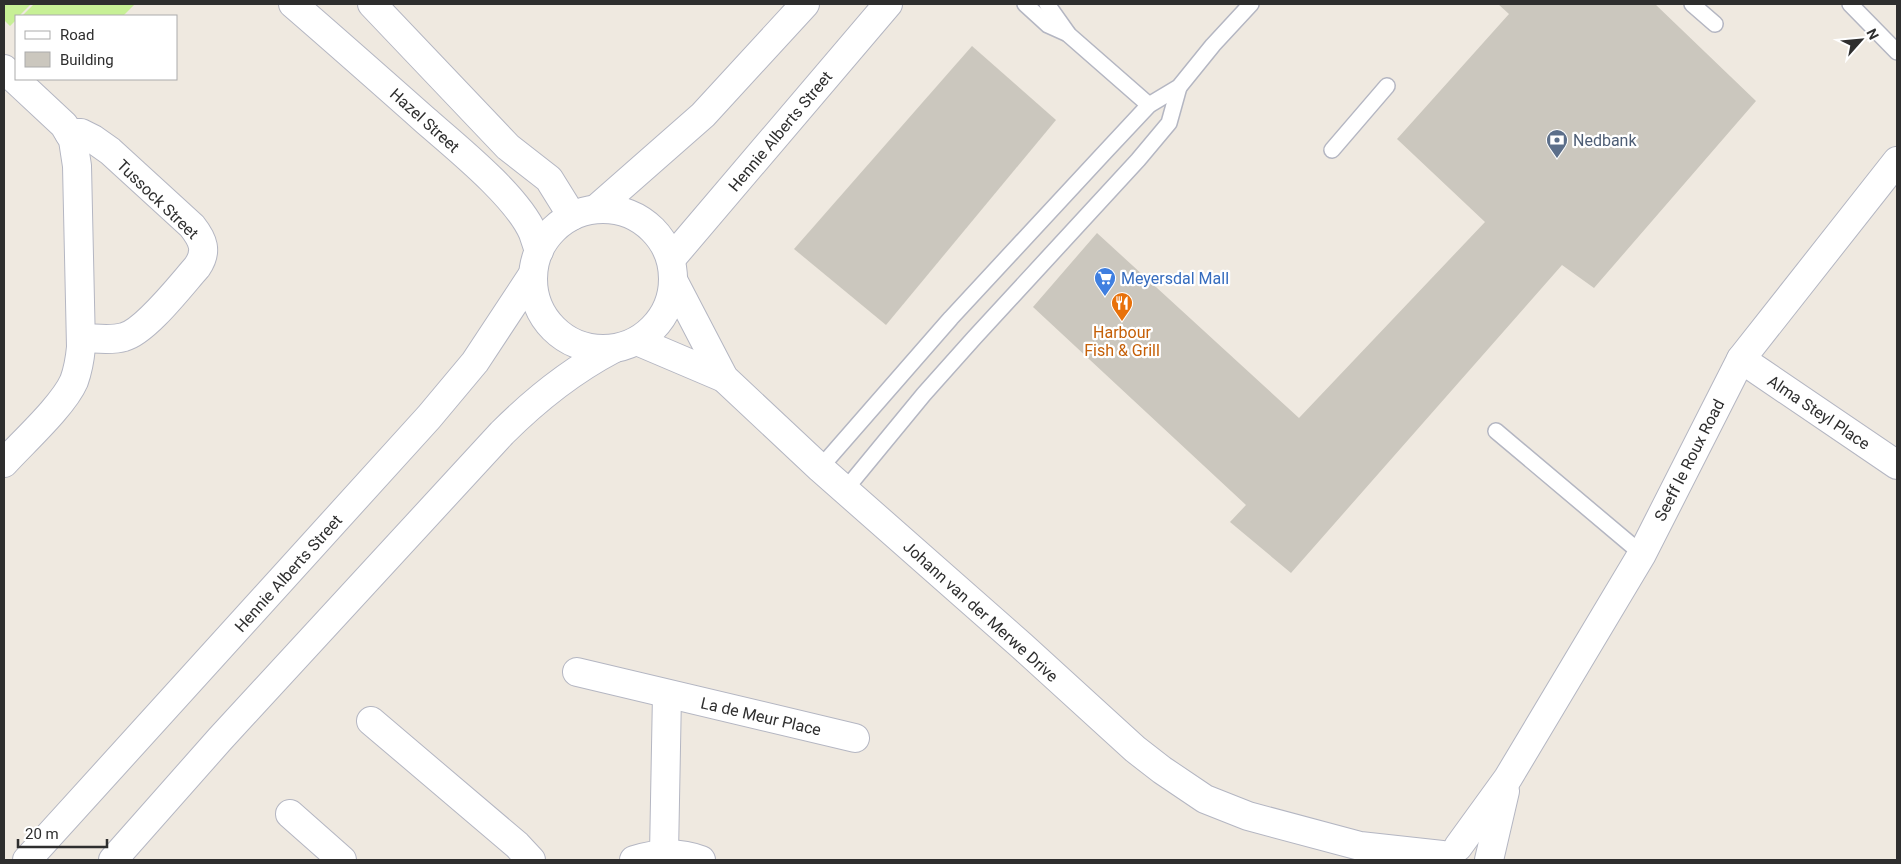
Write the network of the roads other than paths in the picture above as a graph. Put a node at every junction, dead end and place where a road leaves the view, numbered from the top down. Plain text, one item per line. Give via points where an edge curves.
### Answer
1 (293, 4) edge
2 (372, 4) edge
3 (805, 4) edge
4 (888, 4) edge
5 (1025, 4) edge
6 (1047, 4) edge
7 (1251, 4) edge
8 (1692, 4) edge
9 (1850, 4) edge
10 (1715, 24) dead end
11 (1069, 34) junction
12 (1897, 52) edge
13 (4, 69) edge
14 (15, 79) edge
15 (16, 80) edge
16 (1387, 86) dead end
17 (1179, 87) junction
18 (1149, 105) junction
19 (69, 133) junction
20 (1332, 150) dead end
21 (1897, 161) edge
22 (584, 212) junction
23 (536, 262) junction
24 (672, 271) junction
25 (81, 338) junction
26 (625, 345) junction
27 (1741, 359) junction
28 (724, 378) junction
29 (1496, 431) dead end
30 (4, 463) edge
31 (1897, 465) edge
32 (820, 468) junction
33 (845, 490) junction
34 (1642, 554) junction
35 (577, 672) dead end
36 (667, 694) junction
37 (371, 721) dead end
38 (855, 738) dead end
39 (1508, 778) junction
40 (290, 814) dead end
41 (1360, 846) junction
42 (664, 854) junction
43 (1446, 854) edge
44 (27, 860) edge
45 (113, 860) edge
46 (342, 860) edge
47 (530, 860) edge
48 (634, 860) edge
49 (701, 860) edge
50 (1388, 860) edge
51 (1484, 860) edge
52 (1489, 860) edge

1 - 23 street, Hazel Street via 478,167 506,196 533,232
2 - 22 street via 508,147 549,178
3 - 22 street, Hennie Alberts Street via 703,115
4 - 24 street, Hennie Alberts Street
5 - 11 lane via 1048,25
6 - 11 lane
7 - 17 lane
8 - 10 lane
9 - 12 lane
11 - 18 lane
13 - 14 street
15 - 19 street
16 - 20 lane
17 - 18 lane
17 - 33 lane via 1169,123 924,394
18 - 32 lane via 951,318
19 - 25 street via 76,151 77,166
19 - 25 street, Tussock Street via 81,133 110,151 192,226 204,249 201,261 159,310 135,332 117,338
21 - 27 street, Seeff le Roux Road
22 - 23 street, Hennie Alberts Street via 552,230
22 - 24 street via 620,211 642,220 660,237
23 - 26 street via 536,297 546,320 565,338 588,348
23 - 44 street, Hennie Alberts Street via 475,362 429,417
24 - 26 street, Hennie Alberts Street via 668,306 656,326
24 - 28 street, Johann van der Merwe Drive
25 - 30 street via 73,382
26 - 28 street
26 - 45 street, Hennie Alberts Street via 586,363 563,379 502,433
27 - 31 street, Alma Steyl Place
27 - 34 street, Seeff le Roux Road
28 - 32 street, Johann van der Merwe Drive
29 - 34 lane
32 - 33 street, Johann van der Merwe Drive
33 - 41 street, Johann van der Merwe Drive via 1135,748 1184,785 1205,799 1248,816
34 - 39 street, Seeff le Roux Road
35 - 36 street, La de Meur Place
36 - 38 street, La de Meur Place
36 - 42 street
37 - 47 street via 517,845
39 - 43 street, Seeff le Roux Road
39 - 52 street, Seeff le Roux Road
40 - 46 street
41 - 43 street, Johann van der Merwe Drive
41 - 50 street, Johann van der Merwe Drive
42 - 48 street
42 - 49 street via 683,854
43 - 51 street, Johann van der Merwe Drive via 1468,848

